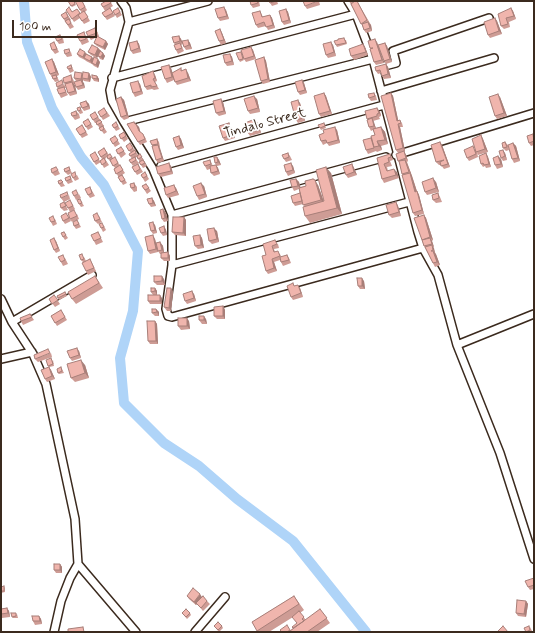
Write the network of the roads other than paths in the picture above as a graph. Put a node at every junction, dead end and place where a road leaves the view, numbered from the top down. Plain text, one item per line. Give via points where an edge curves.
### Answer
1 (121, 1) edge
2 (208, 1) edge
3 (348, 1) edge
4 (356, 14) junction
5 (489, 18) dead end
6 (129, 22) junction
7 (494, 58) dead end
8 (373, 59) junction
9 (375, 69) junction
10 (112, 78) junction
11 (381, 91) junction
12 (384, 105) junction
13 (534, 113) edge
14 (124, 122) junction
15 (396, 154) junction
16 (153, 169) junction
17 (409, 202) junction
18 (172, 215) junction
19 (423, 248) junction
20 (172, 265) junction
21 (92, 275) dead end
22 (1, 299) edge
23 (534, 314) edge
24 (12, 322) junction
25 (456, 345) junction
26 (32, 352) junction
27 (1, 359) edge
28 (534, 559) edge
29 (78, 564) junction
30 (225, 597) dead end
31 (54, 632) edge
32 (136, 632) edge
33 (195, 632) edge

1 - 6 street via 126,8
2 - 6 street
3 - 4 street
4 - 8 street
4 - 10 street
5 - 9 street via 393,51 396,62
6 - 10 street
7 - 11 street
8 - 9 street
8 - 14 street
9 - 11 street
10 - 14 street via 112,101
11 - 12 street
12 - 15 street
12 - 16 street, Tindalo Street
13 - 15 street
14 - 16 street
15 - 17 street
15 - 18 street
16 - 18 street
17 - 19 street
17 - 20 street
18 - 20 street
19 - 20 street via 172,317 168,316 166,309
19 - 25 street via 438,275
21 - 24 street
22 - 24 street
23 - 25 street
24 - 26 street
25 - 28 street via 500,453
26 - 27 street
26 - 29 street via 46,384 68,481 75,519
29 - 31 street via 61,601
29 - 32 street
30 - 33 street

